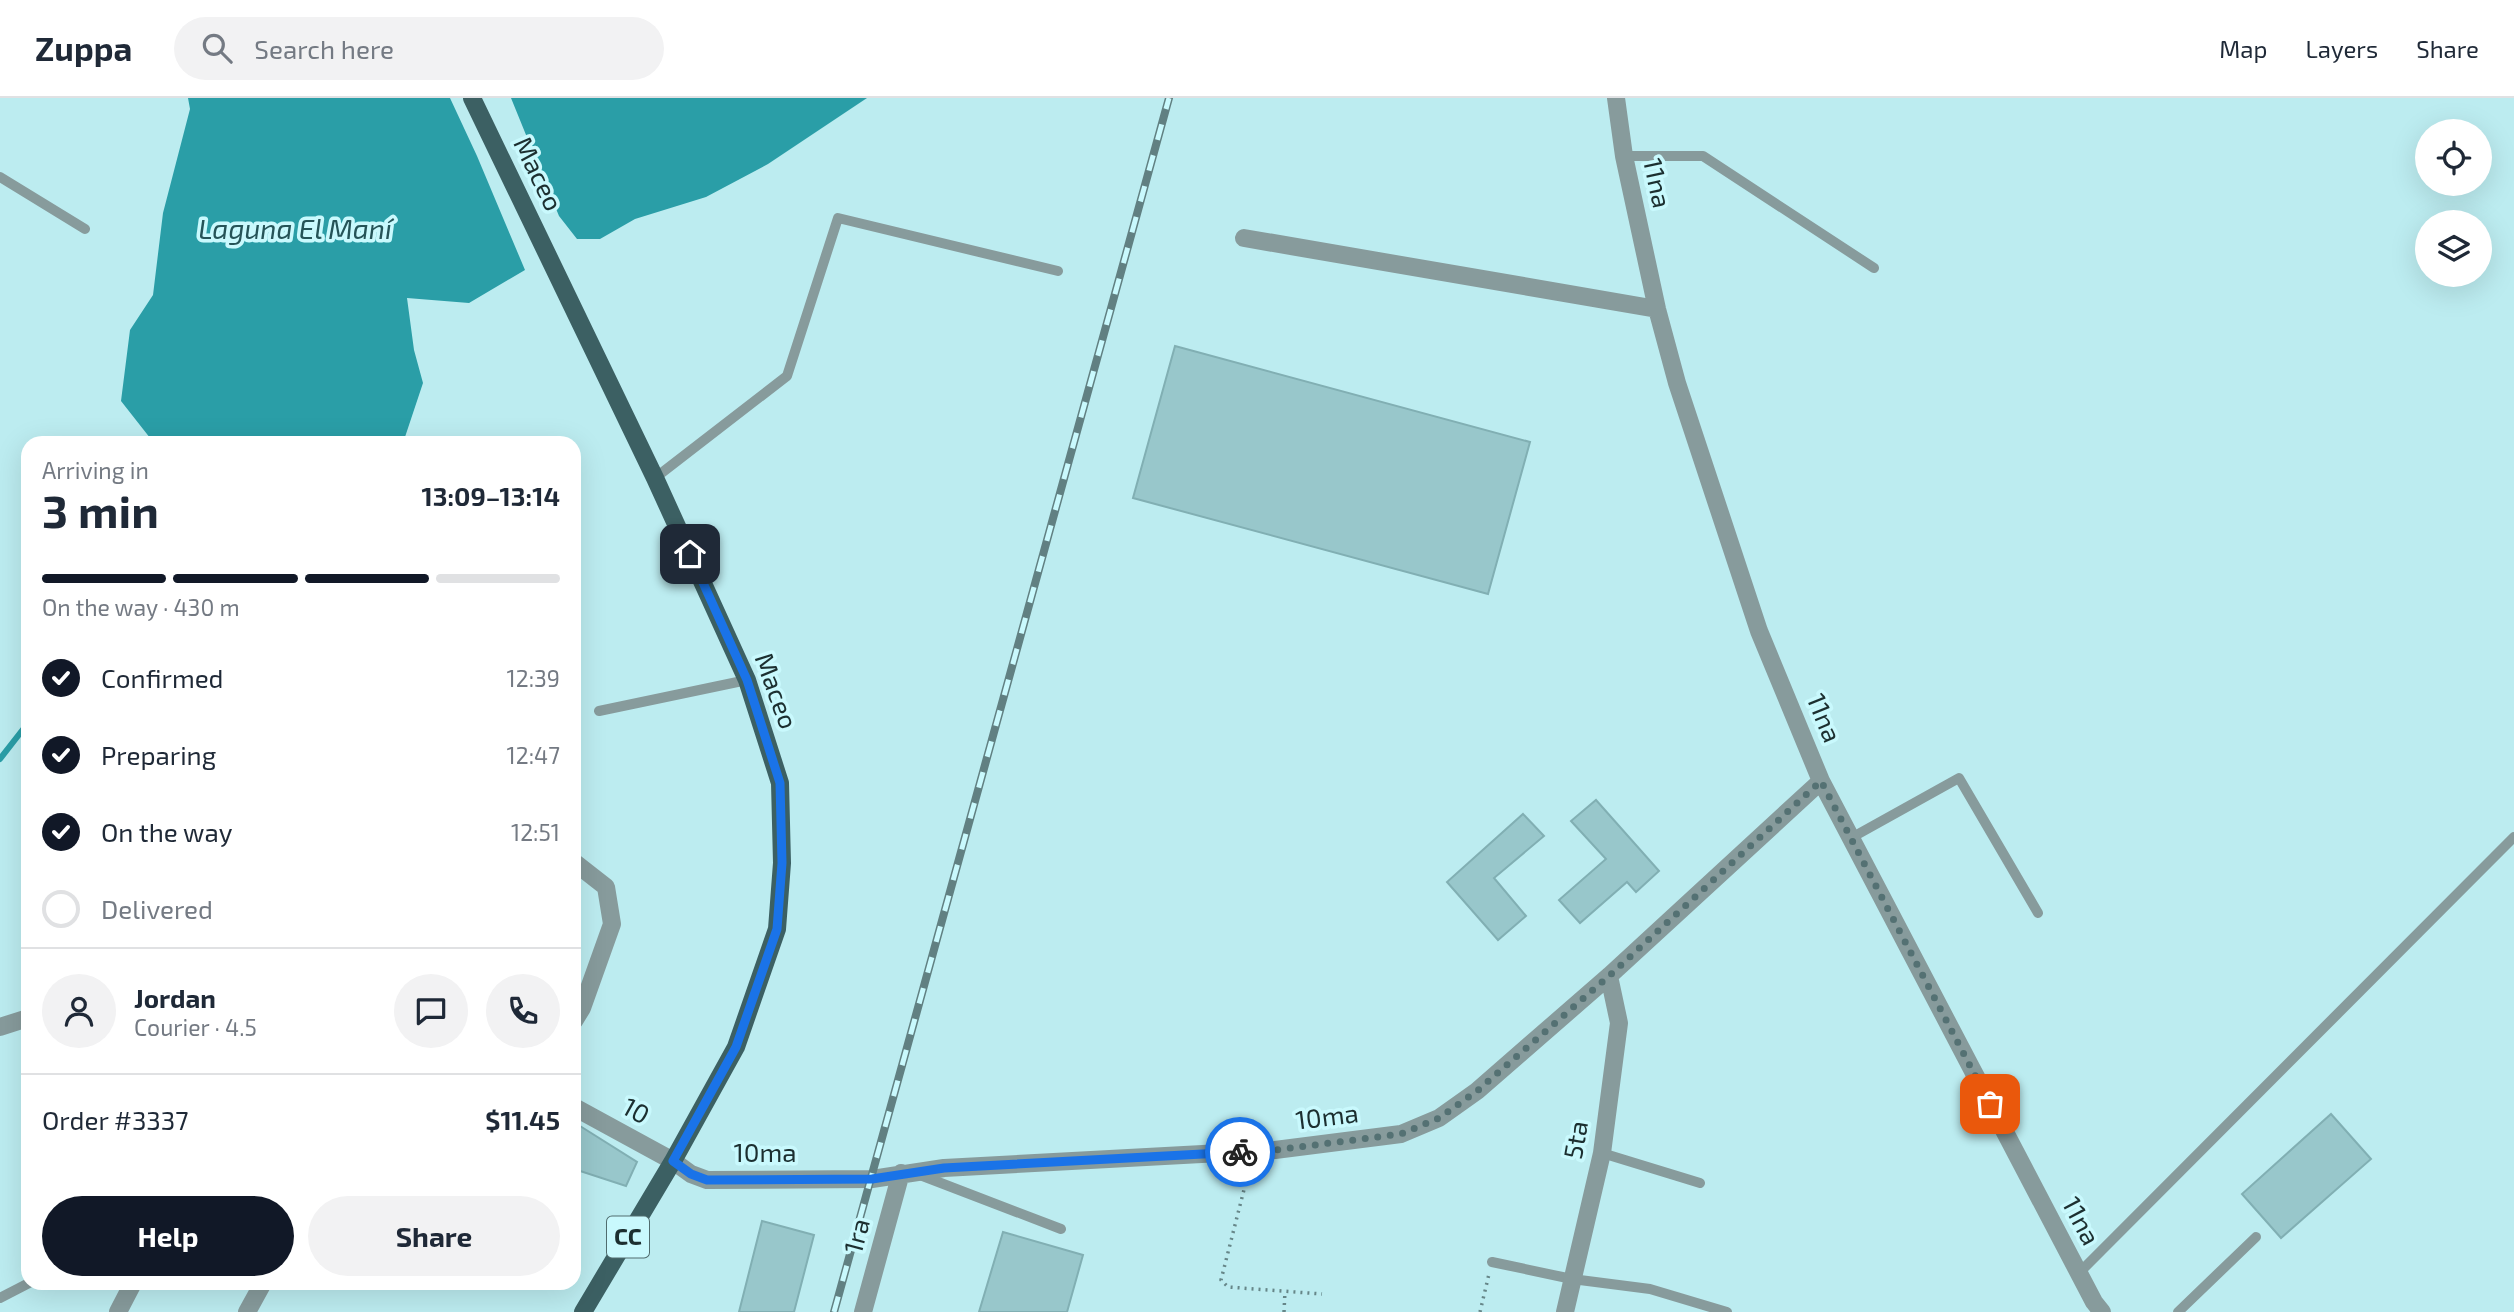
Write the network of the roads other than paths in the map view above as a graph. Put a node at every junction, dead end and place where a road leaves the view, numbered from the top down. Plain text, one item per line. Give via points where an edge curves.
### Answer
1 (472, 98) edge
2 (1616, 98) edge
3 (1624, 156) junction
4 (0, 177) edge
5 (85, 229) dead end
6 (1244, 238) dead end
7 (1874, 268) dead end
8 (1058, 271) dead end
9 (1657, 309) junction
10 (655, 478) junction
11 (747, 680) junction
12 (599, 711) dead end
13 (1821, 781) junction
14 (2514, 837) edge
15 (1851, 838) junction
16 (581, 867) edge
17 (2038, 913) dead end
18 (1609, 976) junction
19 (581, 1010) edge
20 (21, 1020) edge
21 (0, 1027) edge
22 (581, 1111) edge
23 (1602, 1153) junction
24 (673, 1161) junction
25 (907, 1172) junction
26 (1700, 1183) dead end
27 (1061, 1229) dead end
28 (2256, 1237) dead end
29 (1492, 1262) road end
30 (2079, 1273) junction
31 (1572, 1279) junction
32 (21, 1287) edge
33 (130, 1290) edge
34 (259, 1290) edge
35 (0, 1298) edge
36 (2096, 1309) edge
37 (118, 1312) edge
38 (247, 1312) edge
39 (583, 1312) edge
40 (863, 1312) edge
41 (1565, 1312) edge
42 (1727, 1312) edge
43 (2178, 1312) edge

1 - 10 main road, Maceo / CC
2 - 3 street, 11na
3 - 7 lane via 1703,156
3 - 9 street, 11na
4 - 5 lane
6 - 9 street
8 - 10 lane via 838,218 787,376
9 - 13 street, 11na via 1759,631
10 - 11 main road, Maceo / CC
11 - 12 lane
11 - 24 main road, Maceo / CC via 780,783 782,863 777,929 736,1047
13 - 15 street, 11na
13 - 18 street, 10ma
14 - 30 lane
15 - 17 lane via 1959,778
15 - 30 street, 11na
16 - 19 street via 606,887 612,924
18 - 23 street, 5ta via 1619,1023
18 - 25 street, 10ma via 1477,1091 1439,1118 1401,1134 1253,1151
20 - 21 street
22 - 24 street, 10
23 - 26 lane
23 - 31 street, 5ta
24 - 25 street, 10ma via 707,1180 872,1179
24 - 39 main road, Maceo / CC
25 - 27 lane
25 - 40 street, 1ra
28 - 43 lane
29 - 31 lane
30 - 36 street, 11na
31 - 41 street, 5ta
31 - 42 lane via 1650,1289
32 - 35 lane
33 - 37 street
34 - 38 street

